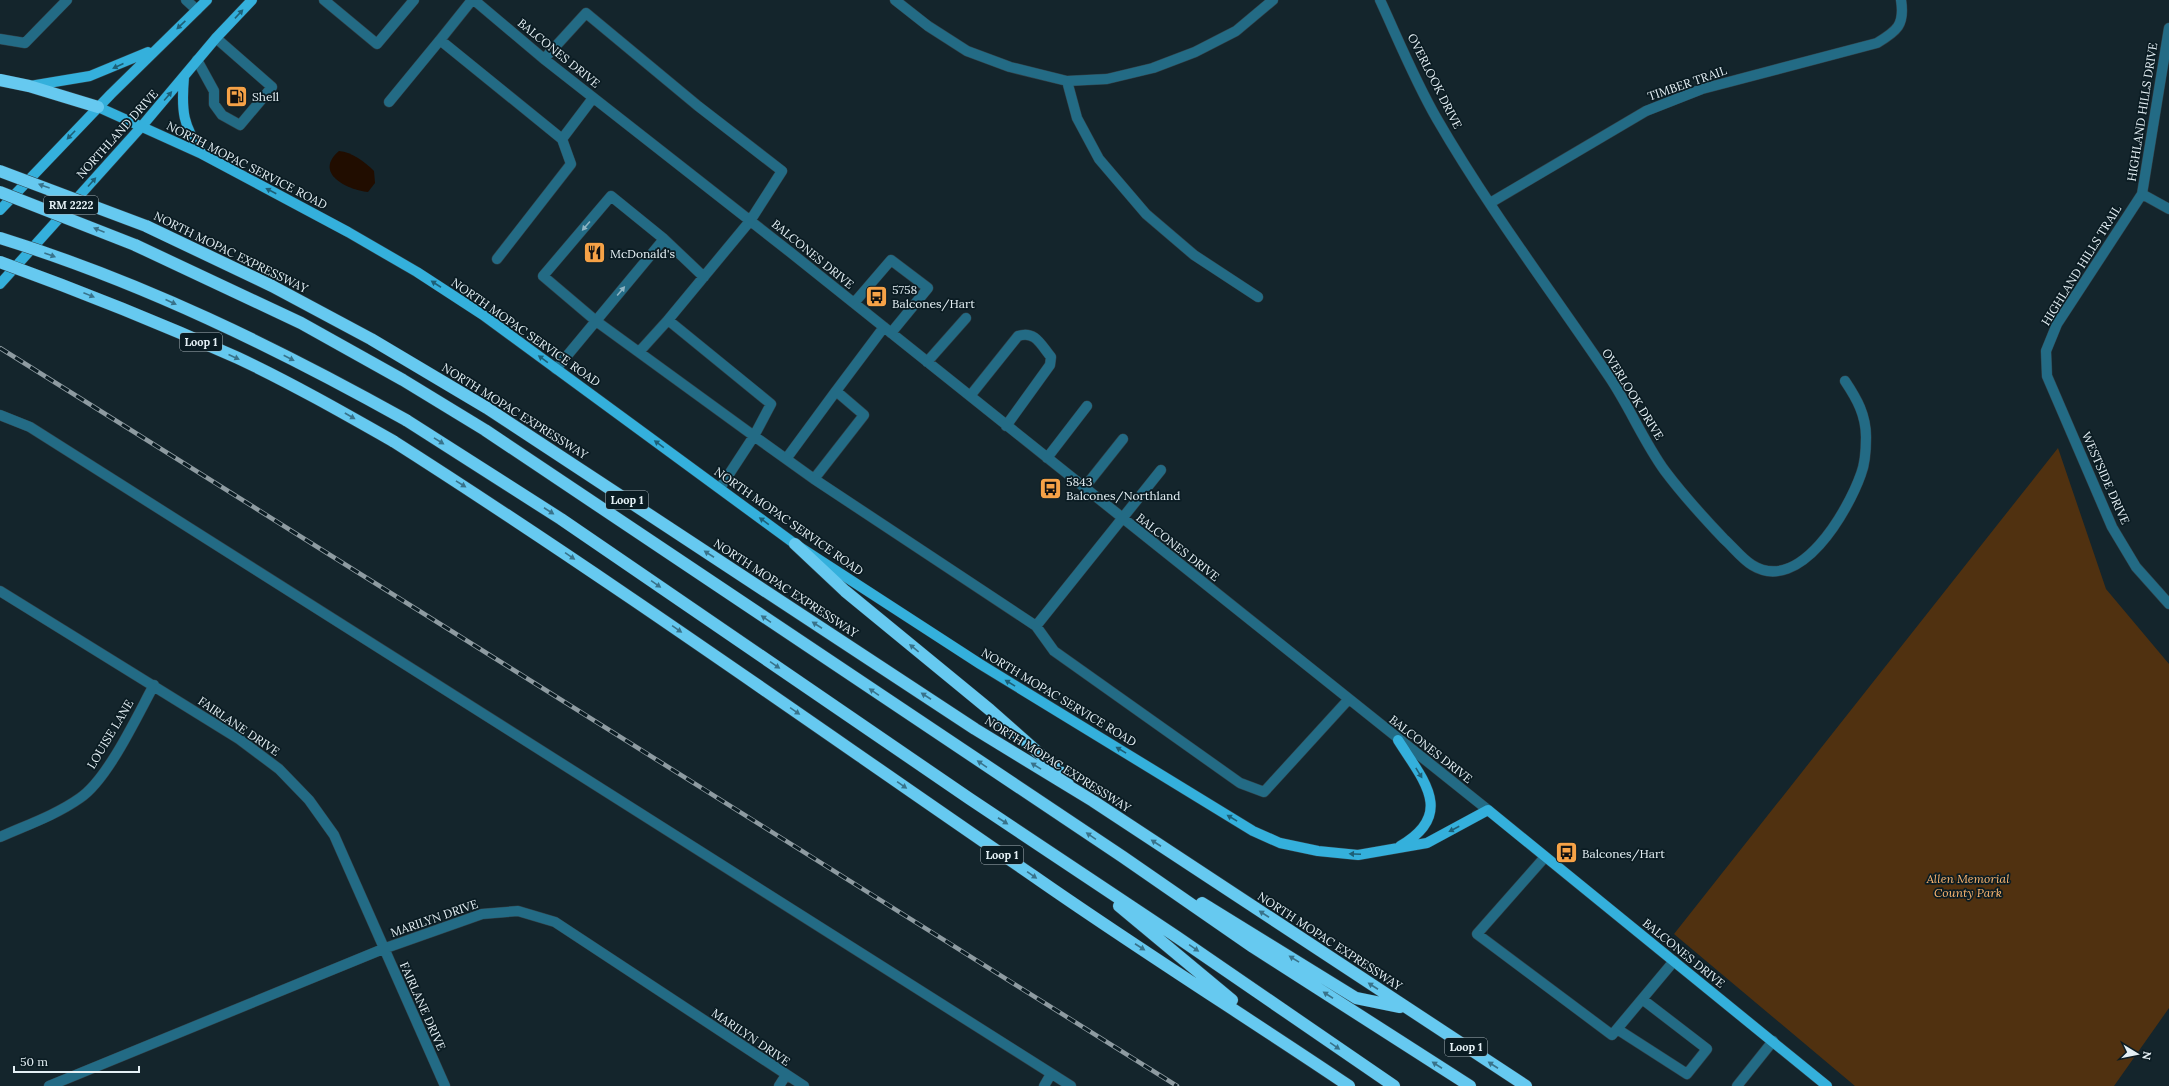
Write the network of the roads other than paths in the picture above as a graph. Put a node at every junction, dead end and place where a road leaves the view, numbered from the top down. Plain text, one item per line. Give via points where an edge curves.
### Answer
1 (67, 0) edge
2 (186, 0) edge
3 (207, 0) edge
4 (252, 0) edge
5 (324, 0) edge
6 (414, 0) edge
7 (473, 0) edge
8 (895, 0) edge
9 (1272, 0) edge
10 (1380, 0) edge
11 (1901, 0) edge
12 (197, 10) junction
13 (2169, 28) edge
14 (216, 38) junction
15 (0, 39) edge
16 (440, 40) junction
17 (154, 50) junction
18 (197, 60) junction
19 (544, 60) junction
20 (184, 77) junction
21 (0, 80) edge
22 (1067, 81) junction
23 (30, 86) junction
24 (593, 98) junction
25 (388, 102) dead end
26 (98, 107) junction
27 (142, 126) junction
28 (562, 139) junction
29 (202, 154) junction
30 (0, 170) edge
31 (0, 192) edge
32 (2142, 194) junction
33 (1490, 203) junction
34 (2169, 209) edge
35 (0, 210) edge
36 (750, 220) junction
37 (0, 238) edge
38 (664, 239) junction
39 (497, 259) dead end
40 (0, 262) edge
41 (704, 277) junction
42 (0, 284) edge
43 (1258, 297) dead end
44 (854, 303) junction
45 (966, 318) dead end
46 (668, 320) junction
47 (596, 321) junction
48 (888, 330) junction
49 (2046, 351) joint
50 (640, 352) junction
51 (927, 362) junction
52 (556, 368) junction
53 (1845, 381) dead end
54 (836, 391) junction
55 (970, 396) junction
56 (1087, 406) dead end
57 (0, 415) edge
58 (1006, 426) junction
59 (754, 436) junction
60 (1123, 439) dead end
61 (786, 458) junction
62 (1047, 458) junction
63 (1161, 470) dead end
64 (814, 479) junction
65 (720, 488) junction
66 (1084, 488) junction
67 (1122, 519) junction
68 (795, 544) junction
69 (0, 591) edge
70 (2169, 604) edge
71 (1036, 626) junction
72 (154, 685) junction
73 (1348, 700) junction
74 (1398, 740) junction
75 (1093, 801) junction
76 (1488, 810) junction
77 (0, 837) edge
78 (1393, 850) junction
79 (1123, 857) junction
80 (1545, 857) junction
81 (1068, 864) junction
82 (384, 949) junction
83 (1674, 961) junction
84 (1642, 999) junction
85 (1405, 1008) junction
86 (1617, 1029) junction
87 (1280, 1040) junction
88 (1773, 1041) junction
89 (1051, 1074) junction
90 (786, 1075) junction
91 (50, 1086) edge
92 (445, 1086) edge
93 (780, 1086) edge
94 (804, 1086) edge
95 (1044, 1086) edge
96 (1070, 1086) edge
97 (1349, 1086) edge
98 (1394, 1086) edge
99 (1470, 1086) edge
100 (1526, 1086) edge
101 (1737, 1086) edge
102 (1828, 1086) edge

1 - 15 street via 25,43
2 - 12 street
3 - 12 main road
14 -> 4 main road, NORTHLAND DRIVE / RM 2222
5 - 6 street via 377,44
7 - 16 street
7 - 19 street, BALCONES DRIVE
8 - 22 street via 928,26 967,51 1010,67
9 - 22 street via 1236,31 1196,52 1153,68 1107,79
10 - 33 street, OVERLOOK DRIVE via 1436,118
11 - 33 street, TIMBER TRAIL via 1902,19 1895,32 1877,43 1702,89 1646,111
12 -> 17 main road
13 - 32 street, HIGHLAND HILLS DRIVE
14 - 18 main road, NORTHLAND DRIVE / RM 2222
14 - 18 street via 272,87 240,125 222,115 214,104 214,91
16 - 25 street
16 - 28 street
17 -> 23 main road via 90,76
17 - 26 main road
18 - 20 main road, NORTHLAND DRIVE / RM 2222
19 - 24 street, BALCONES DRIVE
19 - 36 street via 586,13 698,106 782,170
27 -> 20 main road, NORTHLAND DRIVE / RM 2222
20 - 29 main road via 182,111 192,139
21 - 23 highway
22 - 43 street via 1076,118 1099,159 1146,214 1194,255
23 - 26 highway
24 - 28 street
24 - 36 street, BALCONES DRIVE
26 - 27 main road, NORTH MOPAC SERVICE ROAD
26 -> 35 main road
27 - 29 main road, NORTH MOPAC SERVICE ROAD
42 -> 27 main road, NORTHLAND DRIVE / RM 2222
28 - 39 street via 571,164
52 -> 29 main road, NORTH MOPAC SERVICE ROAD via 483,315 417,272
75 -> 30 highway, NORTH MOPAC EXPRESSWAY / Loop 1, bridge via 975,729 487,408 371,338 272,286 146,226
79 -> 31 highway, bridge via 478,425 403,380 301,323 135,245
32 - 34 street, HIGHLAND HILLS DRIVE
32 - 49 street, HIGHLAND HILLS TRAIL via 2057,324
33 - 53 street, OVERLOOK DRIVE via 1611,380 1665,471 1712,526 1751,565 1777,572 1790,569 1802,562 1829,532 1848,505 1862,472 1866,436 1862,407
36 - 41 street
36 - 44 street, BALCONES DRIVE
37 -> 81 highway, bridge via 89,269 175,304 286,356 406,420 561,519
38 - 41 street
47 -> 38 street
38 -> 47 street via 611,196 543,276
40 -> 87 highway, Loop 1, bridge via 164,325 239,359 314,396 393,441 611,583 1032,875
41 - 46 street
44 - 48 street, BALCONES DRIVE
44 - 48 street via 891,260 928,288
45 - 51 street
46 - 50 street
46 - 59 street via 771,404
47 - 50 street
47 - 52 street
48 - 51 street, BALCONES DRIVE
48 - 54 street
49 - 70 street, WESTSIDE DRIVE via 2047,376 2112,527 2136,567
50 - 59 street
51 - 55 street, BALCONES DRIVE
65 -> 52 main road, NORTH MOPAC SERVICE ROAD
54 - 61 street
54 - 64 street via 864,415
55 - 58 street, BALCONES DRIVE
55 - 58 street via 1018,336 1035,336 1051,357 1050,365
56 - 62 street
57 - 89 street via 30,427
58 - 62 street, BALCONES DRIVE
59 - 61 street
59 - 65 street
60 - 66 street
61 - 64 street
62 - 66 street, BALCONES DRIVE
63 - 67 street
64 - 71 street
68 -> 65 main road, NORTH MOPAC SERVICE ROAD
66 - 67 street, BALCONES DRIVE
67 - 71 street
67 - 73 street, BALCONES DRIVE
75 -> 68 highway via 990,710 844,591
78 -> 68 main road, NORTH MOPAC SERVICE ROAD via 1358,855 1318,851 1280,843 1253,831 980,664
69 - 72 street, FAIRLANE DRIVE
71 - 73 street via 1054,651 1240,783 1264,792
72 - 77 street, LOUISE LANE via 106,770 82,797 46,818
72 - 82 street, FAIRLANE DRIVE via 239,739 278,769 309,800 334,836
73 - 74 street, BALCONES DRIVE
74 - 76 street, BALCONES DRIVE
74 -> 78 main road via 1428,789 1432,806 1430,818 1422,830 1414,838
85 -> 75 highway, NORTH MOPAC EXPRESSWAY / Loop 1
76 -> 78 main road, NORTH MOPAC SERVICE ROAD via 1427,843
76 - 80 main road, BALCONES DRIVE
85 -> 79 highway via 1356,998 1247,929
99 -> 79 highway via 1253,947
80 - 83 main road, BALCONES DRIVE
80 - 86 street via 1476,934 1612,1035
81 - 87 highway
81 -> 98 highway
82 - 90 street, MARILYN DRIVE via 482,914 518,911 555,922
82 - 91 street, MARILYN DRIVE
82 - 92 street, FAIRLANE DRIVE
83 - 84 street
83 - 88 main road, BALCONES DRIVE
84 - 86 street
84 - 86 street via 1707,1049 1687,1074
100 -> 85 highway, NORTH MOPAC EXPRESSWAY / Loop 1
87 - 97 highway, Loop 1
88 - 101 street
88 - 102 main road, BALCONES DRIVE
89 - 95 street
89 - 96 street
90 - 93 street
90 - 94 street, MARILYN DRIVE

